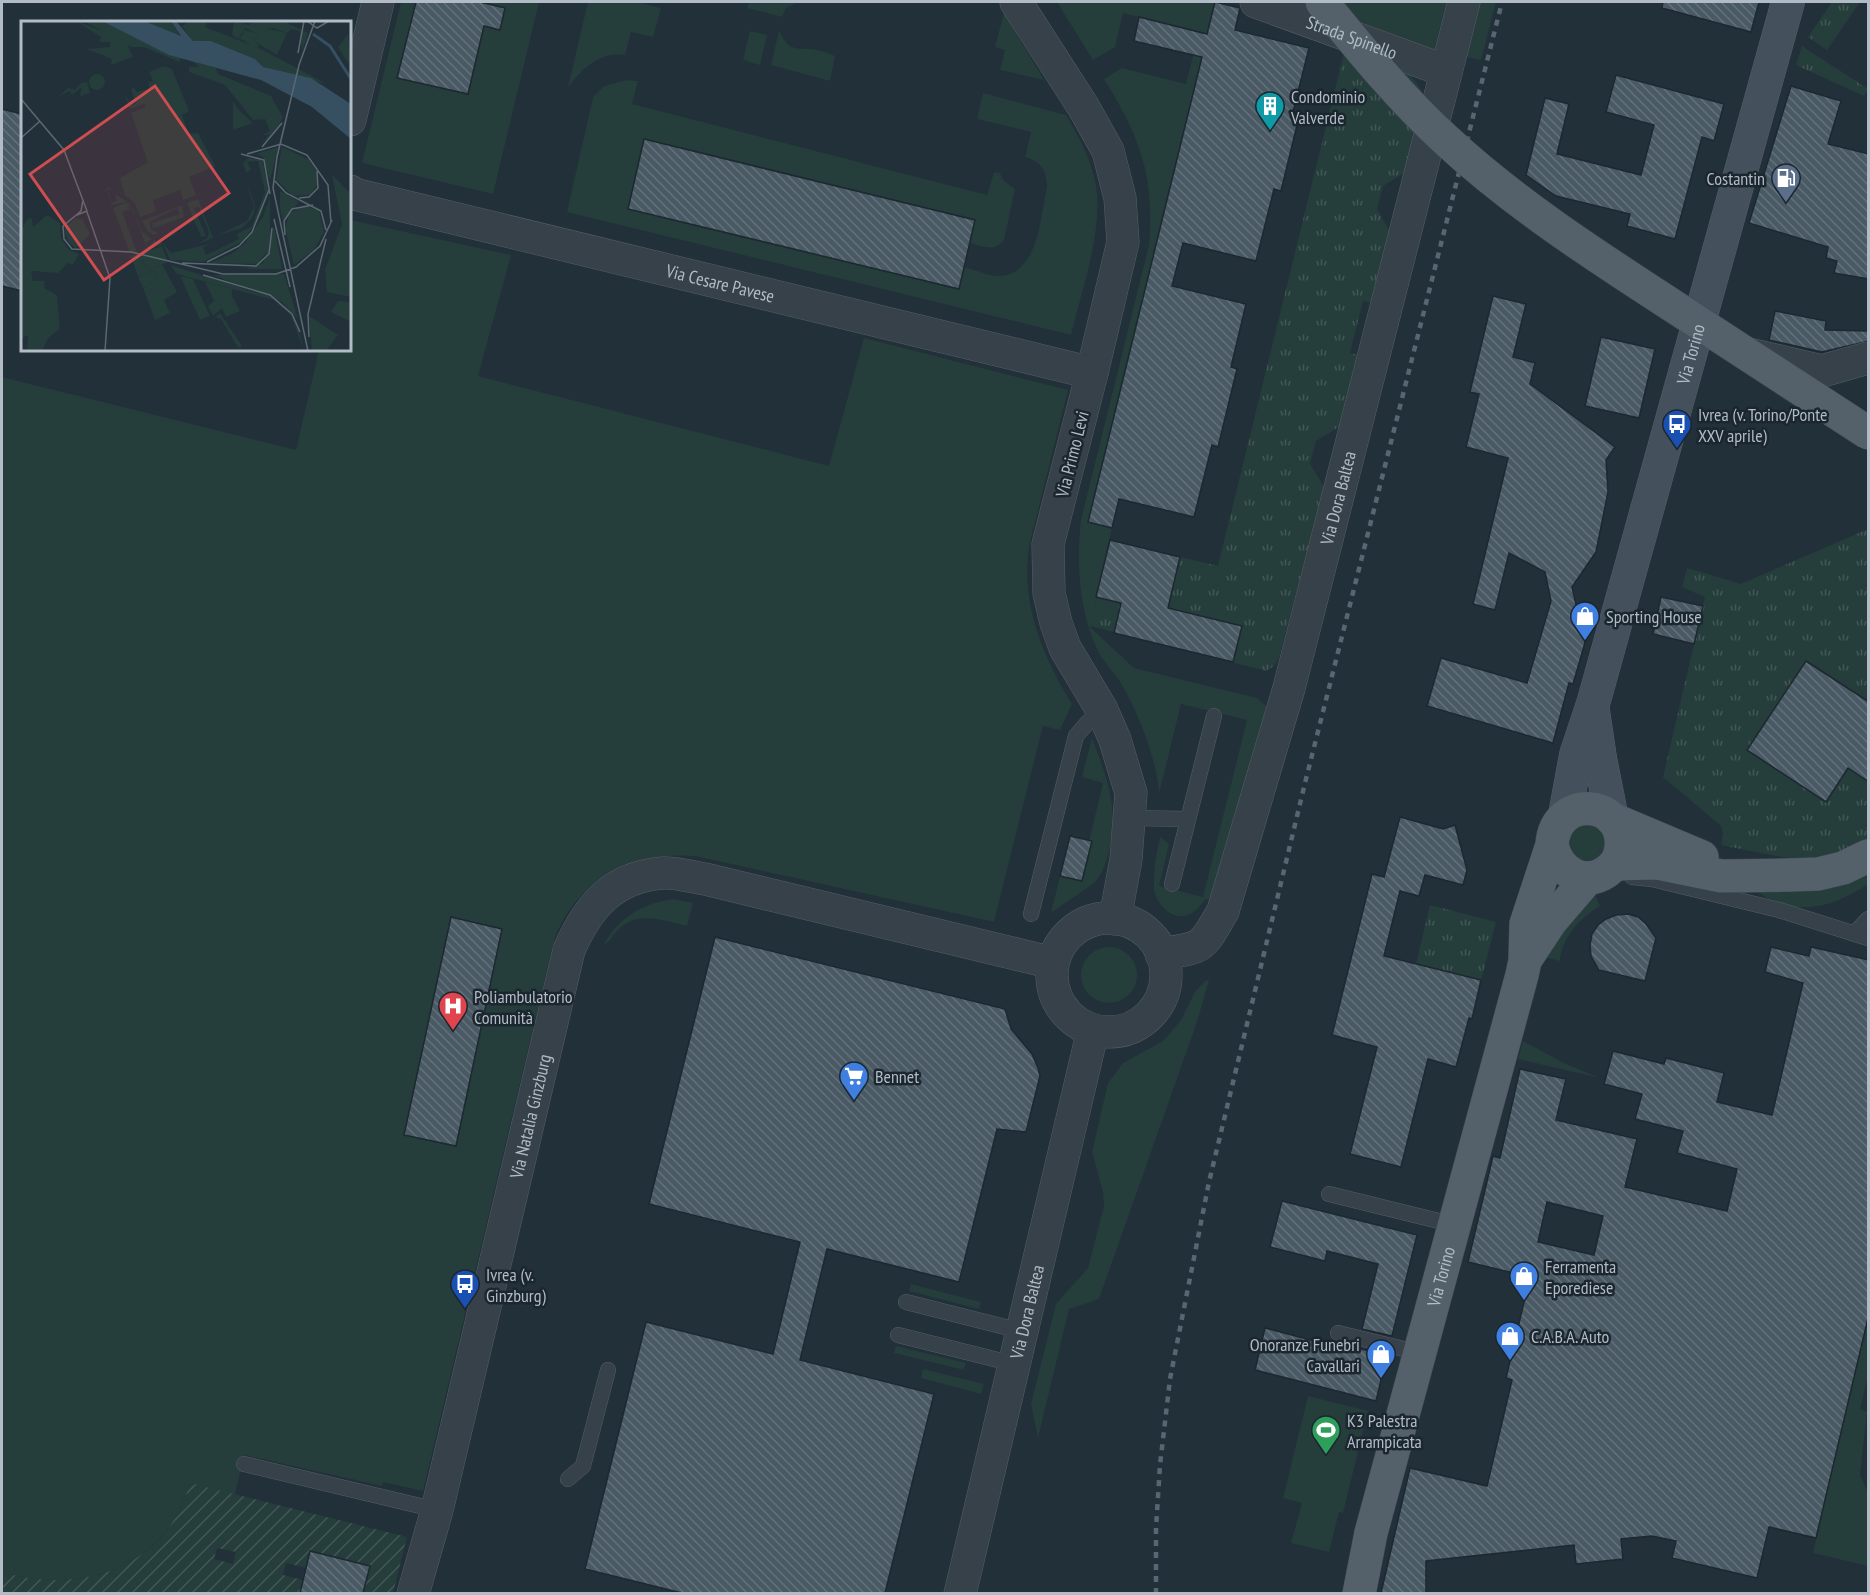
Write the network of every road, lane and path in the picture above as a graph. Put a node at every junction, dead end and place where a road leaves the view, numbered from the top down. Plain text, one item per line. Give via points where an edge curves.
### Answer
1 (378, 2) edge
2 (1016, 2) edge
3 (1256, 2) edge
4 (1322, 2) edge
5 (1464, 2) edge
6 (1788, 2) edge
7 (1446, 71) junction
8 (351, 116) edge
9 (351, 192) edge
10 (1694, 336) junction
11 (1869, 358) edge
12 (1092, 373) junction
13 (1869, 433) edge
14 (1593, 704) junction
15 (1102, 710) junction
16 (1214, 716) dead end
17 (1565, 815) junction
18 (1130, 818) junction
19 (1188, 819) junction
20 (1612, 819) junction
21 (1552, 845) junction
22 (1869, 856) edge
23 (1602, 872) junction
24 (1758, 875) junction
25 (1172, 884) dead end
26 (1031, 914) dead end
27 (1115, 919) junction
28 (1869, 920) edge
29 (1862, 935) edge
30 (1161, 954) junction
31 (1525, 961) junction
32 (1053, 963) junction
33 (1093, 1030) junction
34 (1329, 1194) dead end
35 (1455, 1225) junction
36 (906, 1302) dead end
37 (1021, 1331) junction
38 (1338, 1333) dead end
39 (898, 1335) dead end
40 (1420, 1353) junction
41 (1014, 1364) junction
42 (608, 1370) dead end
43 (244, 1464) dead end
44 (568, 1479) dead end
45 (437, 1510) junction
46 (415, 1591) edge
47 (960, 1593) edge
48 (1359, 1593) edge

1 - 8 street
2 - 12 street, Via Primo Levi via 1108,151 1120,198 1123,242
3 - 7 street, Strada Spinello
4 - 13 main road, bridge via 1407,102 1489,176 1593,254
5 - 7 street, Via Dora Baltea
6 - 10 street, Via Torino
7 - 30 street, Via Dora Baltea via 1289,688 1223,911 1207,939 1197,948
9 - 12 street, Via Cesare Pavese
10 - 11 street via 1748,354 1822,371
10 - 14 street, Via Torino
12 - 15 street, Via Primo Levi via 1048,544 1048,593 1065,648
14 - 17 street, Via Torino via 1576,755
14 - 20 street, Via Torino
15 - 18 street, Via Primo Levi via 1131,792
15 - 26 lane via 1076,736
16 - 19 lane
17 - 20 main road via 1589,808
17 - 21 main road, Via Torino via 1552,835
18 - 19 lane
18 - 27 street, Via Primo Levi
19 - 25 lane
20 - 23 main road, Via Torino via 1619,829 1621,853
20 - 24 main road via 1691,853
21 - 23 main road via 1554,855 1567,872
21 - 31 main road, Via Torino via 1526,924
22 - 24 main road via 1818,874
23 - 24 main road via 1657,863 1721,876
23 - 29 lane via 1652,879
23 - 31 main road, Via Torino via 1551,921
27 - 30 street via 1147,933
27 - 32 street via 1094,920 1073,931 1059,946
28 - 29 lane
30 - 33 street via 1165,984 1152,1011 1128,1029
31 - 35 main road, Via Torino
32 - 33 street via 1052,983 1061,1006 1070,1017
32 - 45 street, Via Natalia Ginzburg via 666,872 637,878 612,890 592,907 569,950
33 - 37 street, Via Dora Baltea
34 - 35 lane
35 - 40 main road, Via Torino
36 - 37 lane
37 - 41 street, Via Dora Baltea
38 - 40 lane
39 - 41 lane
40 - 48 main road, Via Torino via 1371,1533
41 - 47 street, Via Dora Baltea
42 - 44 lane via 583,1466
43 - 45 lane
45 - 46 street, Via Natalia Ginzburg

